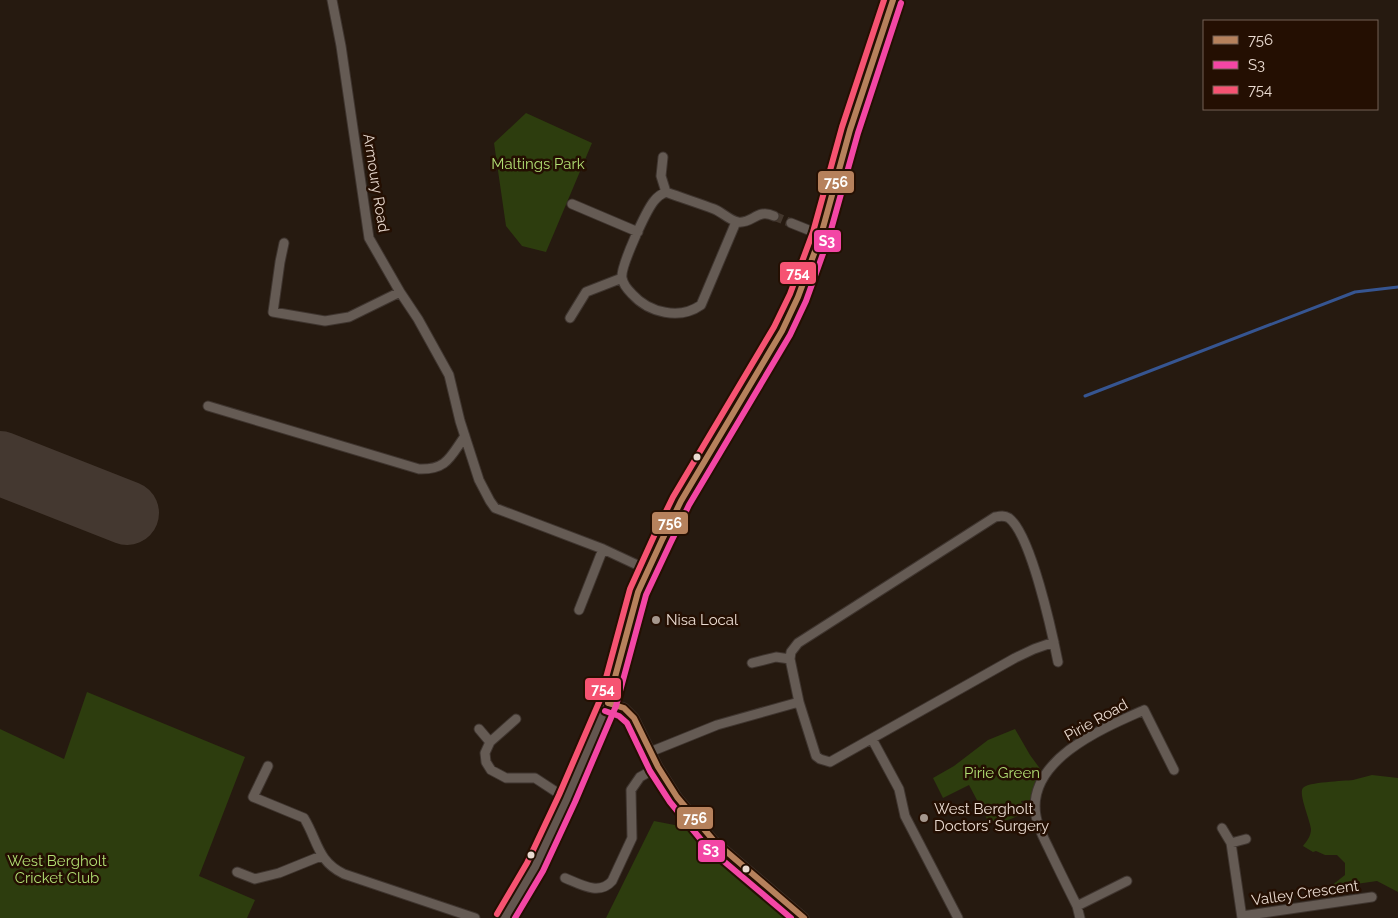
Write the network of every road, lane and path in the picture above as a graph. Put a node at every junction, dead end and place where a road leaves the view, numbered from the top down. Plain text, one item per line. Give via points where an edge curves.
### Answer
1 (332, 0) edge
2 (893, 0) edge
3 (663, 157) dead end
4 (666, 192) junction
5 (572, 204) dead end
6 (774, 216) tunnel mouth
7 (736, 222) junction
8 (791, 223) tunnel mouth
9 (638, 232) junction
10 (821, 235) junction
11 (284, 244) dead end
12 (622, 278) junction
13 (400, 292) junction
14 (570, 318) dead end
15 (208, 406) dead end
16 (465, 436) junction
17 (604, 549) junction
18 (648, 570) junction
19 (579, 610) dead end
20 (1054, 642) junction
21 (790, 659) junction
22 (1058, 662) dead end
23 (752, 663) dead end
24 (799, 702) junction
25 (608, 703) junction
26 (516, 719) dead end
27 (479, 730) dead end
28 (872, 739) junction
29 (490, 742) junction
30 (650, 752) junction
31 (268, 766) dead end
32 (658, 767) junction
33 (1174, 770) dead end
34 (567, 799) junction
35 (1222, 828) dead end
36 (1246, 839) dead end
37 (1231, 843) junction
38 (321, 856) junction
39 (236, 872) dead end
40 (565, 878) dead end
41 (1127, 881) dead end
42 (1372, 897) dead end
43 (1077, 906) junction
44 (1242, 917) edge
45 (475, 918) edge
46 (505, 918) edge
47 (804, 918) edge
48 (958, 918) edge
49 (1080, 918) edge

1 - 13 street, Armoury Road via 342,46 369,238
2 - 10 main road via 850,130
3 - 4 street via 661,176
4 - 7 street via 716,210
4 - 9 street via 654,201
5 - 9 street
6 - 7 street via 764,213
7 - 12 street via 701,305 694,310 681,313 654,310 635,298
8 - 10 street
9 - 12 street via 624,264
10 - 18 main road via 782,331 681,501
11 - 13 street via 274,312 324,321 349,317
12 - 14 street via 586,292
13 - 16 street, Armoury Road via 449,375
15 - 16 street via 419,469 442,466
16 - 17 street, Armoury Road via 480,480 495,508
17 - 18 street, Armoury Road
17 - 19 street
18 - 25 main road via 638,592
20 - 21 street via 1035,569 1022,536 1010,519 1003,515 994,517 798,643
20 - 22 street
20 - 28 street via 1015,658
21 - 23 street via 776,657
21 - 24 street
24 - 28 street via 812,746 820,759 837,760
24 - 30 street via 717,725
25 - 30 street via 630,712
25 - 34 main road
26 - 29 street
27 - 29 street
28 - 48 street via 899,789 905,816
29 - 34 street via 485,752 491,770 506,778 535,778
30 - 32 street
31 - 38 street via 253,797 304,818
32 - 40 street via 640,777 631,790 632,838 608,885 595,889
32 - 47 street via 677,797 714,841
33 - 43 street, Pirie Road via 1144,710 1071,749 1051,766 1039,784 1036,815 1040,830
34 - 46 main road via 530,876
35 - 37 street, Valley Crescent
36 - 37 street
37 - 44 street, Valley Crescent
38 - 39 street via 280,873 255,879
38 - 45 street via 332,869 344,874
41 - 43 street
42 - 44 street, Valley Crescent
43 - 49 street, Pirie Road

